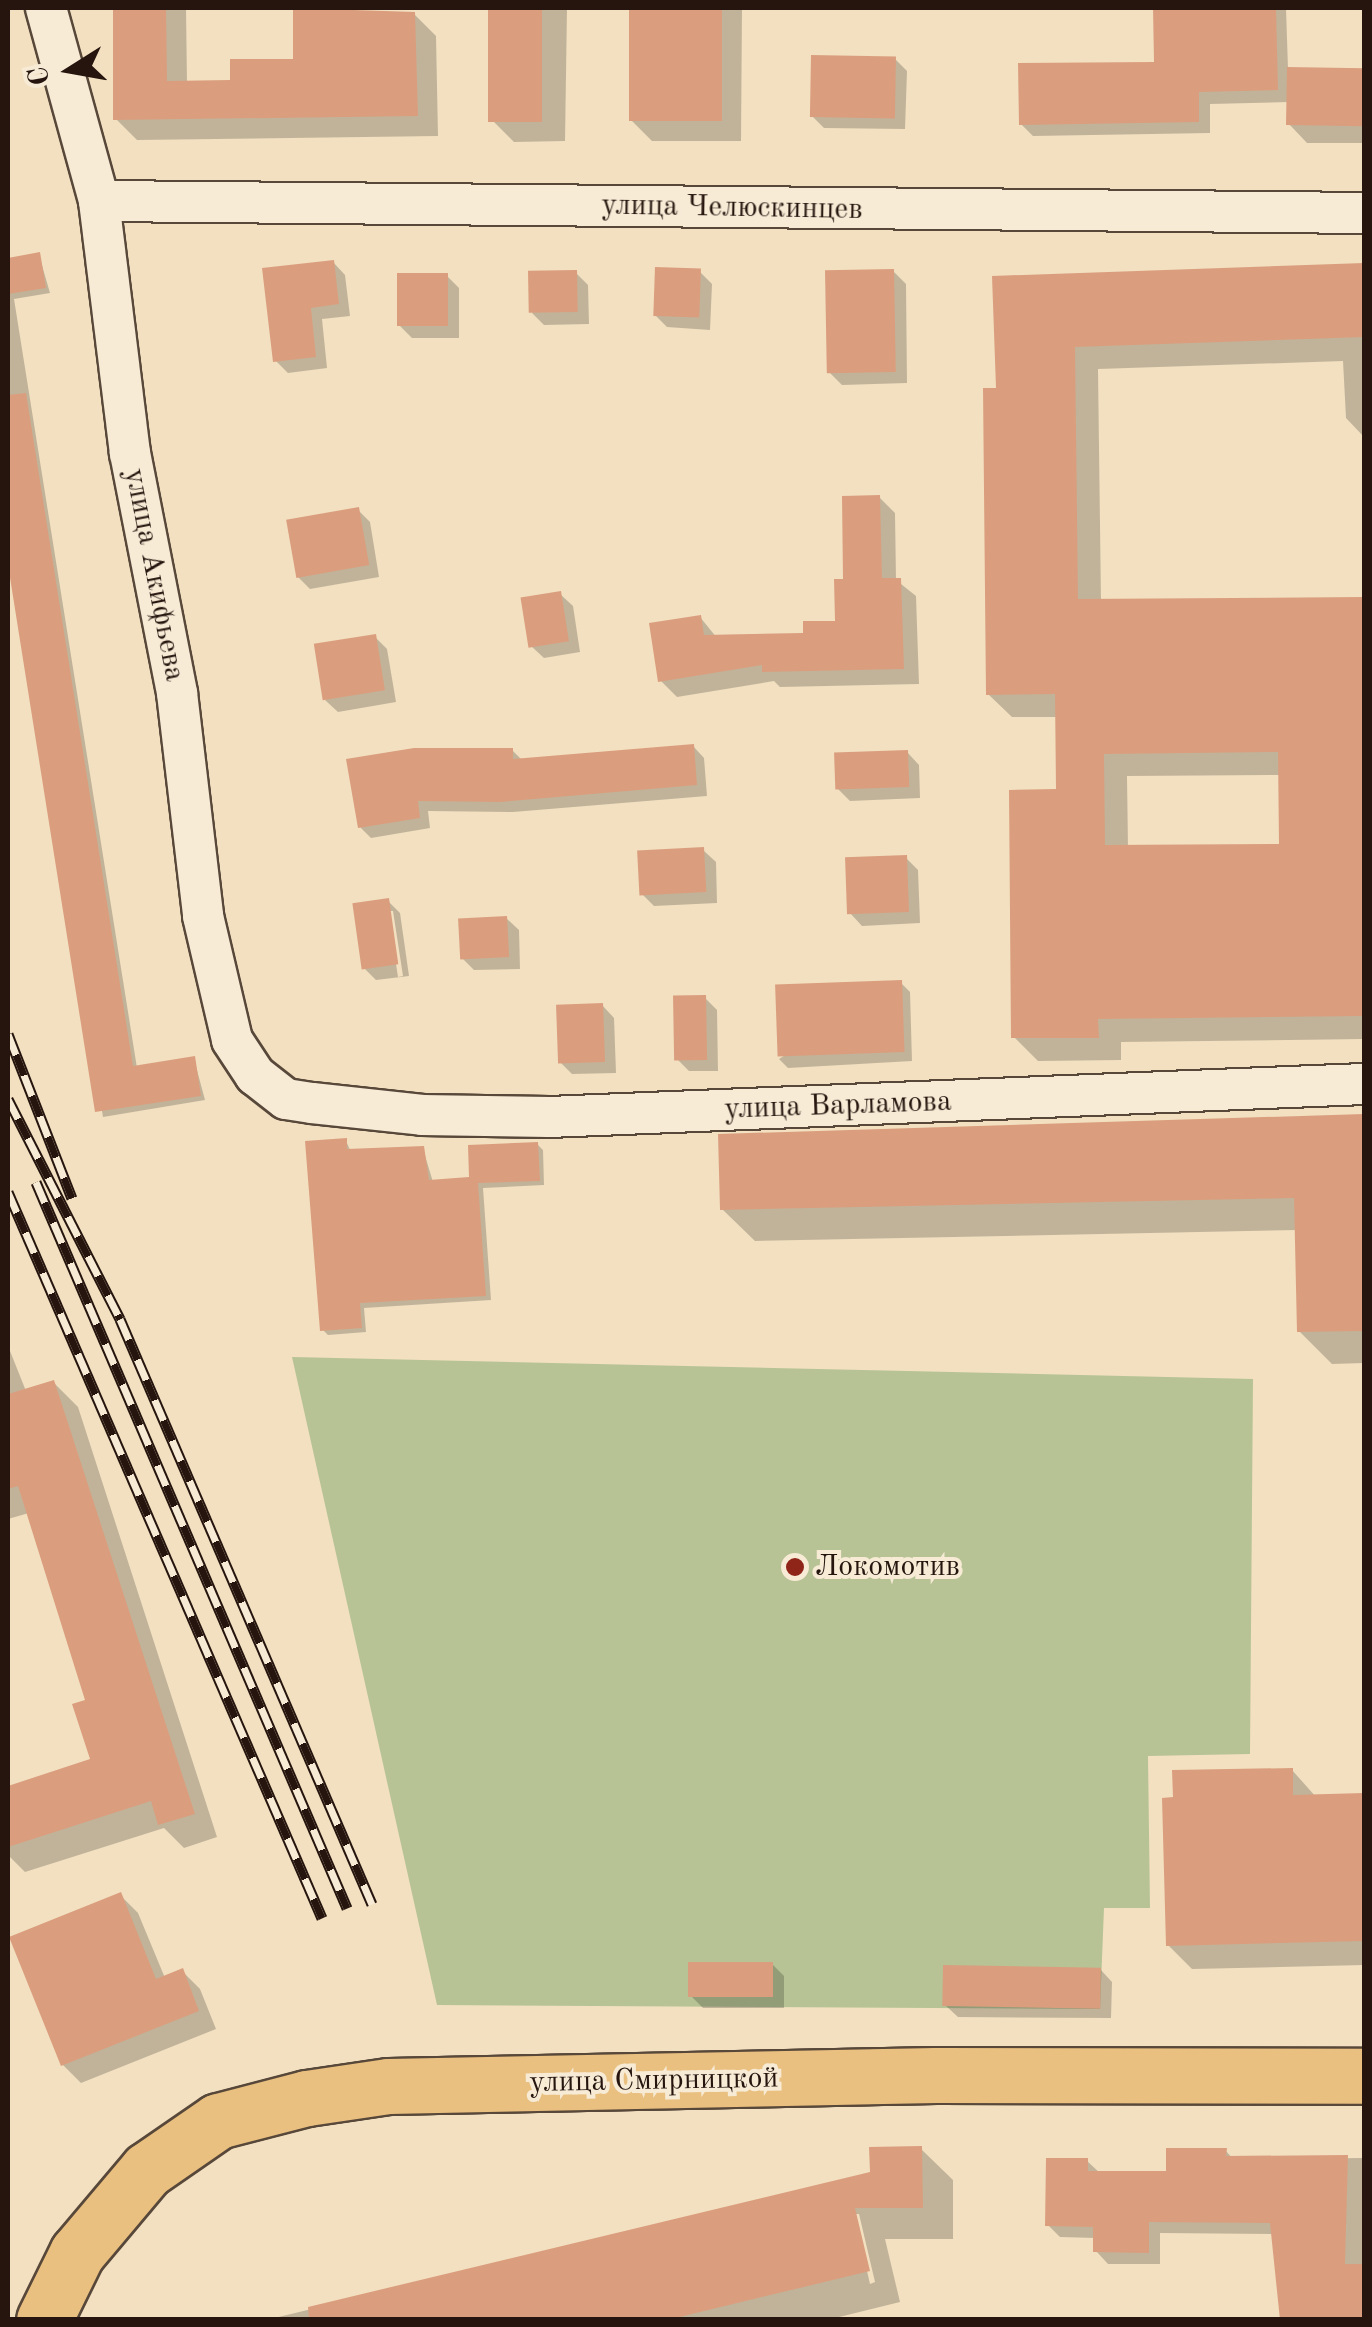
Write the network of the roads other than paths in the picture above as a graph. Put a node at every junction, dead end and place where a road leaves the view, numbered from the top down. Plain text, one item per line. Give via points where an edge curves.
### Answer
1 (46, 8) edge
2 (99, 200) junction
3 (1364, 213) edge
4 (1364, 1084) edge
5 (312, 1103) joint
6 (1364, 2076) edge
7 (44, 2320) edge

1 - 2 street, улица Акифьева
2 - 3 street, улица Челюскинцев
2 - 5 street, улица Акифьева via 130,453 177,693 203,916 228,1022 255,1075 286,1099
4 - 5 street, улица Варламова via 549,1117 422,1115
6 - 7 main road, улица Смирницкой via 408,2086 308,2098 218,2120 147,2170 109,2207

